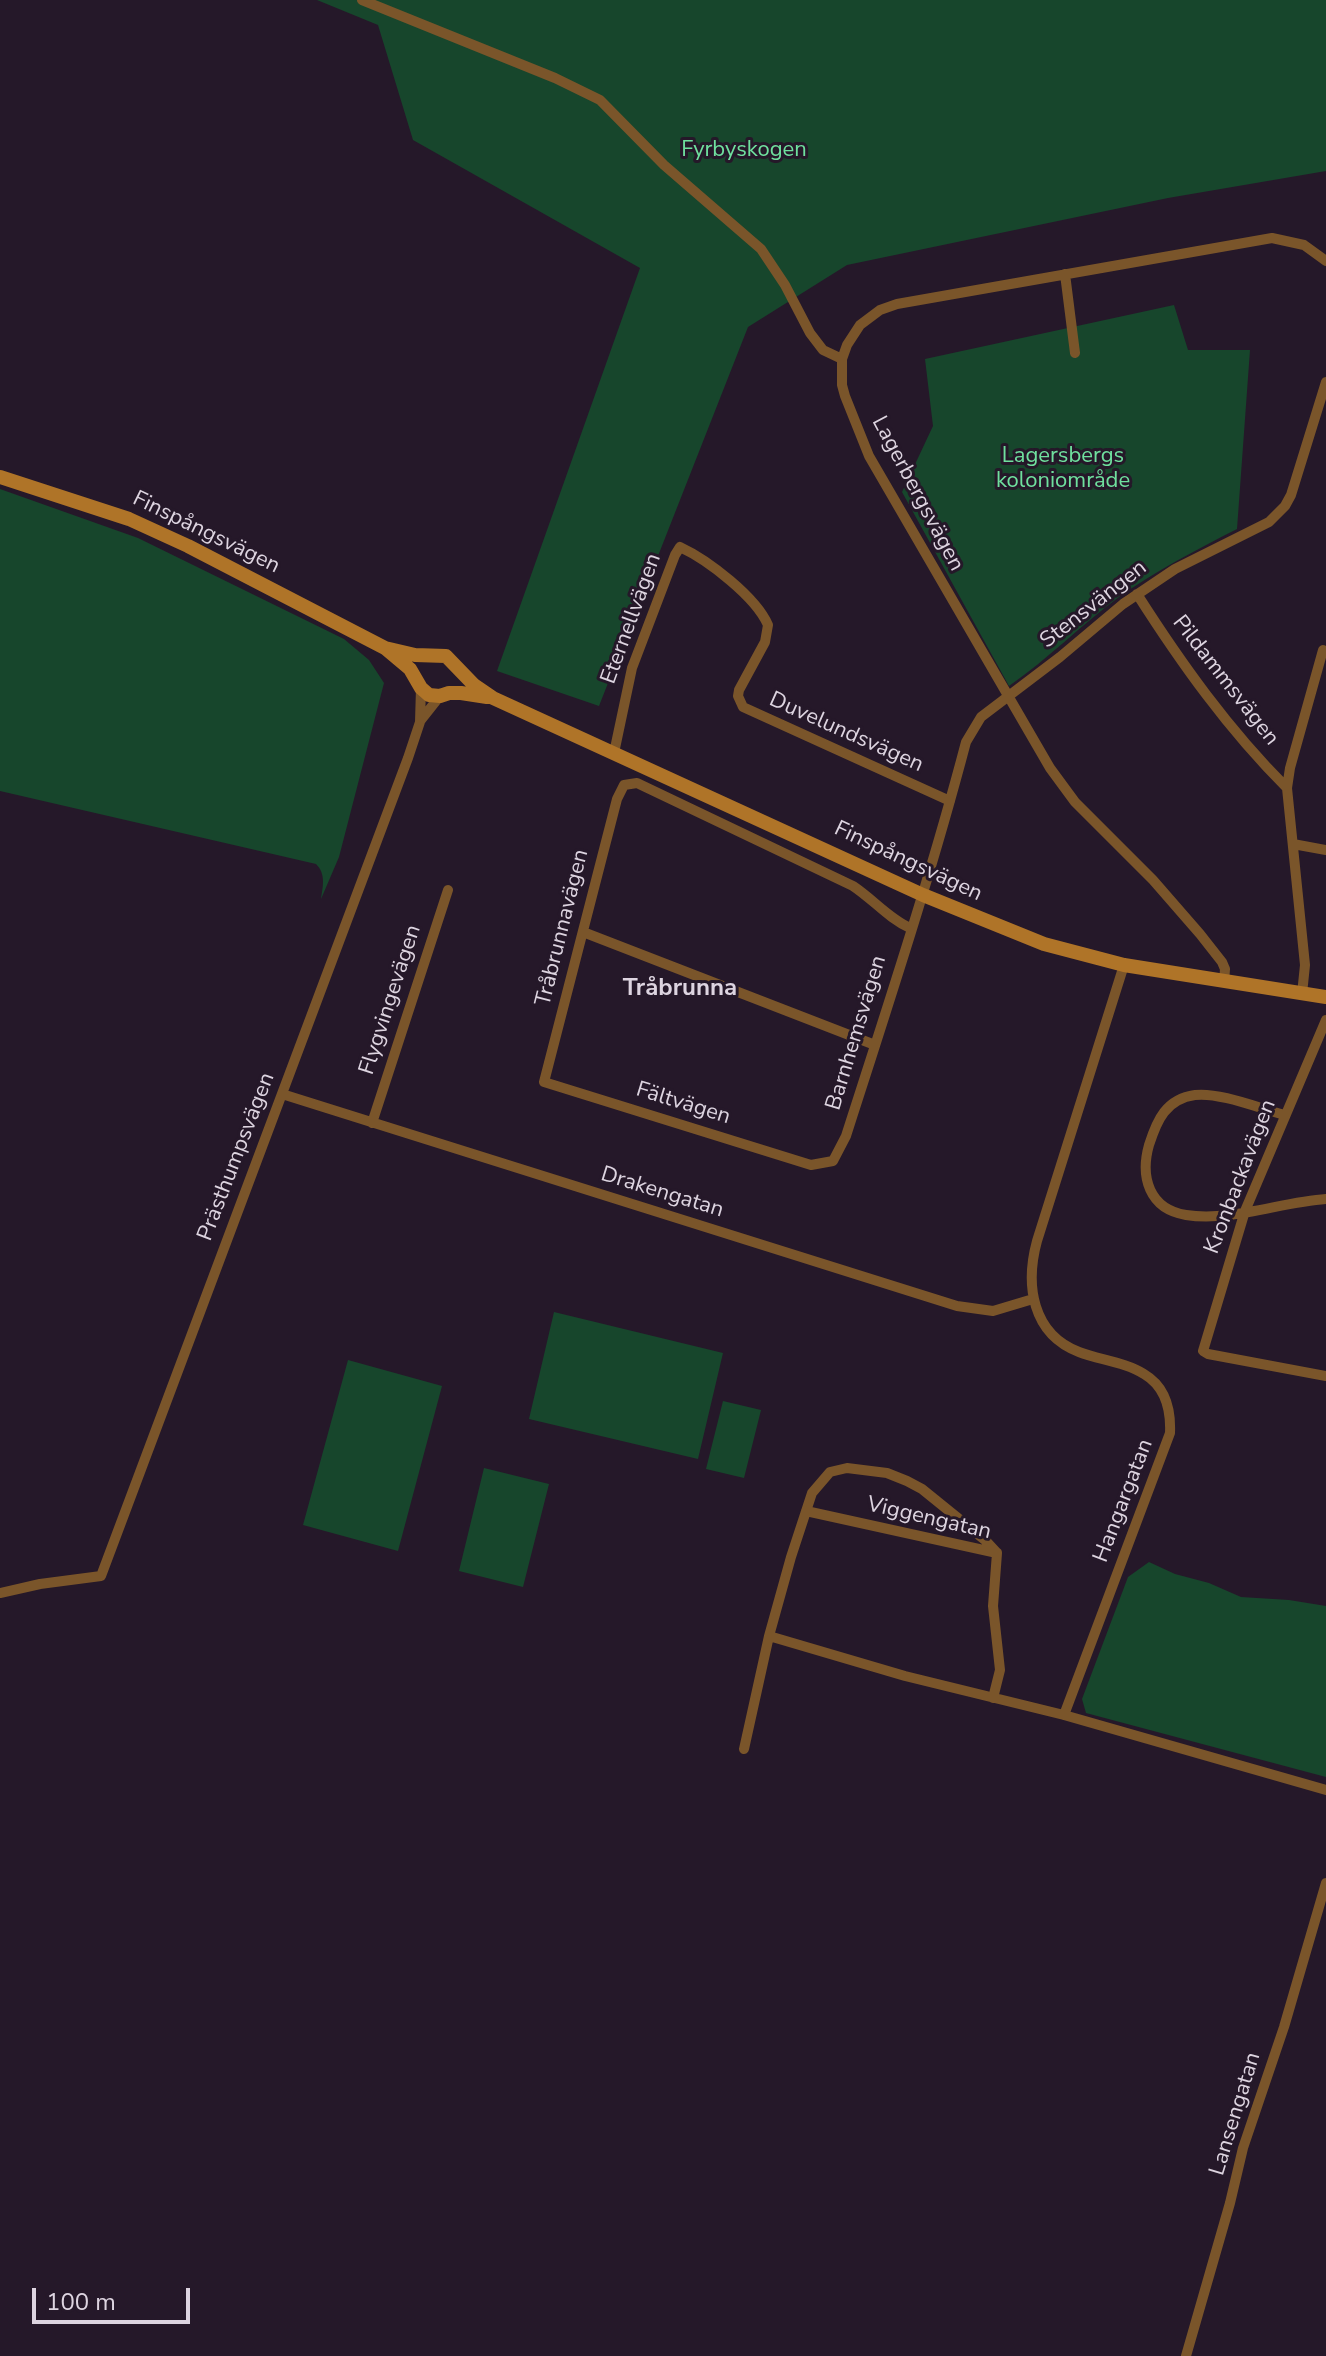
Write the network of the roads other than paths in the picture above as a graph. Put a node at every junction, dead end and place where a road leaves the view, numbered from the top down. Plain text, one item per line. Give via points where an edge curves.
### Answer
1 (362, 0) edge
2 (1326, 261) edge
3 (1065, 274) junction
4 (1075, 353) dead end
5 (842, 359) junction
6 (1326, 382) edge
7 (0, 477) edge
8 (680, 547) joint
9 (1137, 594) junction
10 (385, 648) junction
11 (1323, 650) dead end
12 (430, 656) junction
13 (457, 669) junction
14 (418, 683) junction
15 (445, 694) junction
16 (1007, 697) junction
17 (493, 698) junction
18 (420, 722) junction
19 (614, 753) junction
20 (1287, 788) junction
21 (950, 801) junction
22 (1293, 844) junction
23 (1326, 850) edge
24 (448, 890) dead end
25 (923, 895) junction
26 (910, 928) junction
27 (583, 932) junction
28 (1124, 965) junction
29 (1224, 982) junction
30 (1302, 994) junction
31 (1326, 997) edge
32 (1326, 1020) edge
33 (875, 1045) junction
34 (544, 1082) joint
35 (282, 1094) junction
36 (1285, 1115) junction
37 (372, 1123) junction
38 (811, 1165) joint
39 (1326, 1199) edge
40 (1245, 1211) junction
41 (1033, 1299) junction
42 (1326, 1376) edge
43 (806, 1511) junction
44 (997, 1553) junction
45 (0, 1593) edge
46 (769, 1636) junction
47 (993, 1698) junction
48 (1064, 1715) junction
49 (744, 1749) dead end
50 (1326, 1790) edge
51 (1326, 1883) edge
52 (1186, 2356) edge

1 - 5 street via 600,100 664,165 761,249 810,333 823,350
2 - 3 street via 1304,245 1272,238
3 - 4 street
3 - 5 street via 880,310 860,325
5 - 16 street, Lagerbergsvägen via 845,396 869,456
6 - 9 street, Stensvängen via 1285,506 1260,527
7 - 10 main road, Finspångsvägen via 129,519
8 - 19 street, Eternellvägen via 632,668
8 - 21 street, Duvelundsvägen via 715,569 768,625 765,642 739,690 743,707
9 - 16 street, Stensvängen
9 - 20 street, Pildammsvägen via 1192,678
10 - 12 main road, Finspångsvägen
10 - 14 main road, Finspångsvägen
11 - 20 street, Pildammsvägen
12 - 13 main road, Finspångsvägen via 446,656
12 - 14 main road via 418,667
13 - 15 main road via 456,684
13 - 17 main road, Finspångsvägen
14 - 15 main road, Finspångsvägen via 429,695
14 - 18 street, Prästhumpsvägen
15 - 17 main road, Finspångsvägen
15 - 18 street, Prästhumpsvägen
16 - 21 street, Stensvängen via 969,733
16 - 29 street, Lagerbergsvägen via 1075,802 1172,900 1217,955 1225,969
17 - 19 main road, Finspångsvägen
18 - 35 street, Prästhumpsvägen
19 - 25 main road, Finspångsvägen
20 - 22 street, Pildammsvägen
21 - 25 street, Stensvängen
22 - 23 street
22 - 30 street, Pildammsvägen via 1305,965
24 - 37 street, Flygvingevägen
25 - 26 street, Barnhemsvägen
25 - 28 main road, Finspångsvägen via 1044,944
26 - 27 street, Tråbrunnavägen via 853,886 637,783 624,785 617,799
26 - 33 street, Barnhemsvägen
27 - 33 street
27 - 34 street, Tråbrunnavägen
28 - 29 main road, Finspångsvägen
28 - 41 street, Hangargatan via 1037,1241 1031,1269
29 - 30 main road, Finspångsvägen
30 - 31 main road, Finspångsvägen
32 - 36 street, Kronbackavägen
33 - 38 street, Barnhemsvägen via 833,1161
34 - 38 street, Fältvägen
35 - 37 street, Drakengatan
35 - 45 street, Prästhumpsvägen via 101,1576
36 - 40 street, Kronbackavägen
36 - 40 street via 1202,1095 1176,1102 1156,1121 1144,1168 1155,1199 1187,1215
37 - 41 street, Drakengatan via 957,1306 993,1311
39 - 40 street
40 - 42 street, Kronbackavägen via 1203,1351
41 - 48 street, Hangargatan via 1048,1330 1066,1346 1146,1374 1160,1388 1171,1418 1166,1449
43 - 44 street, Viggengatan
43 - 44 street via 812,1493 830,1472 847,1468 887,1473 922,1489
43 - 46 street
44 - 47 street, Viggengatan via 993,1606 1000,1670
46 - 47 street
46 - 49 street
47 - 48 street
48 - 50 street
51 - 52 street, Lansengatan via 1243,2148

